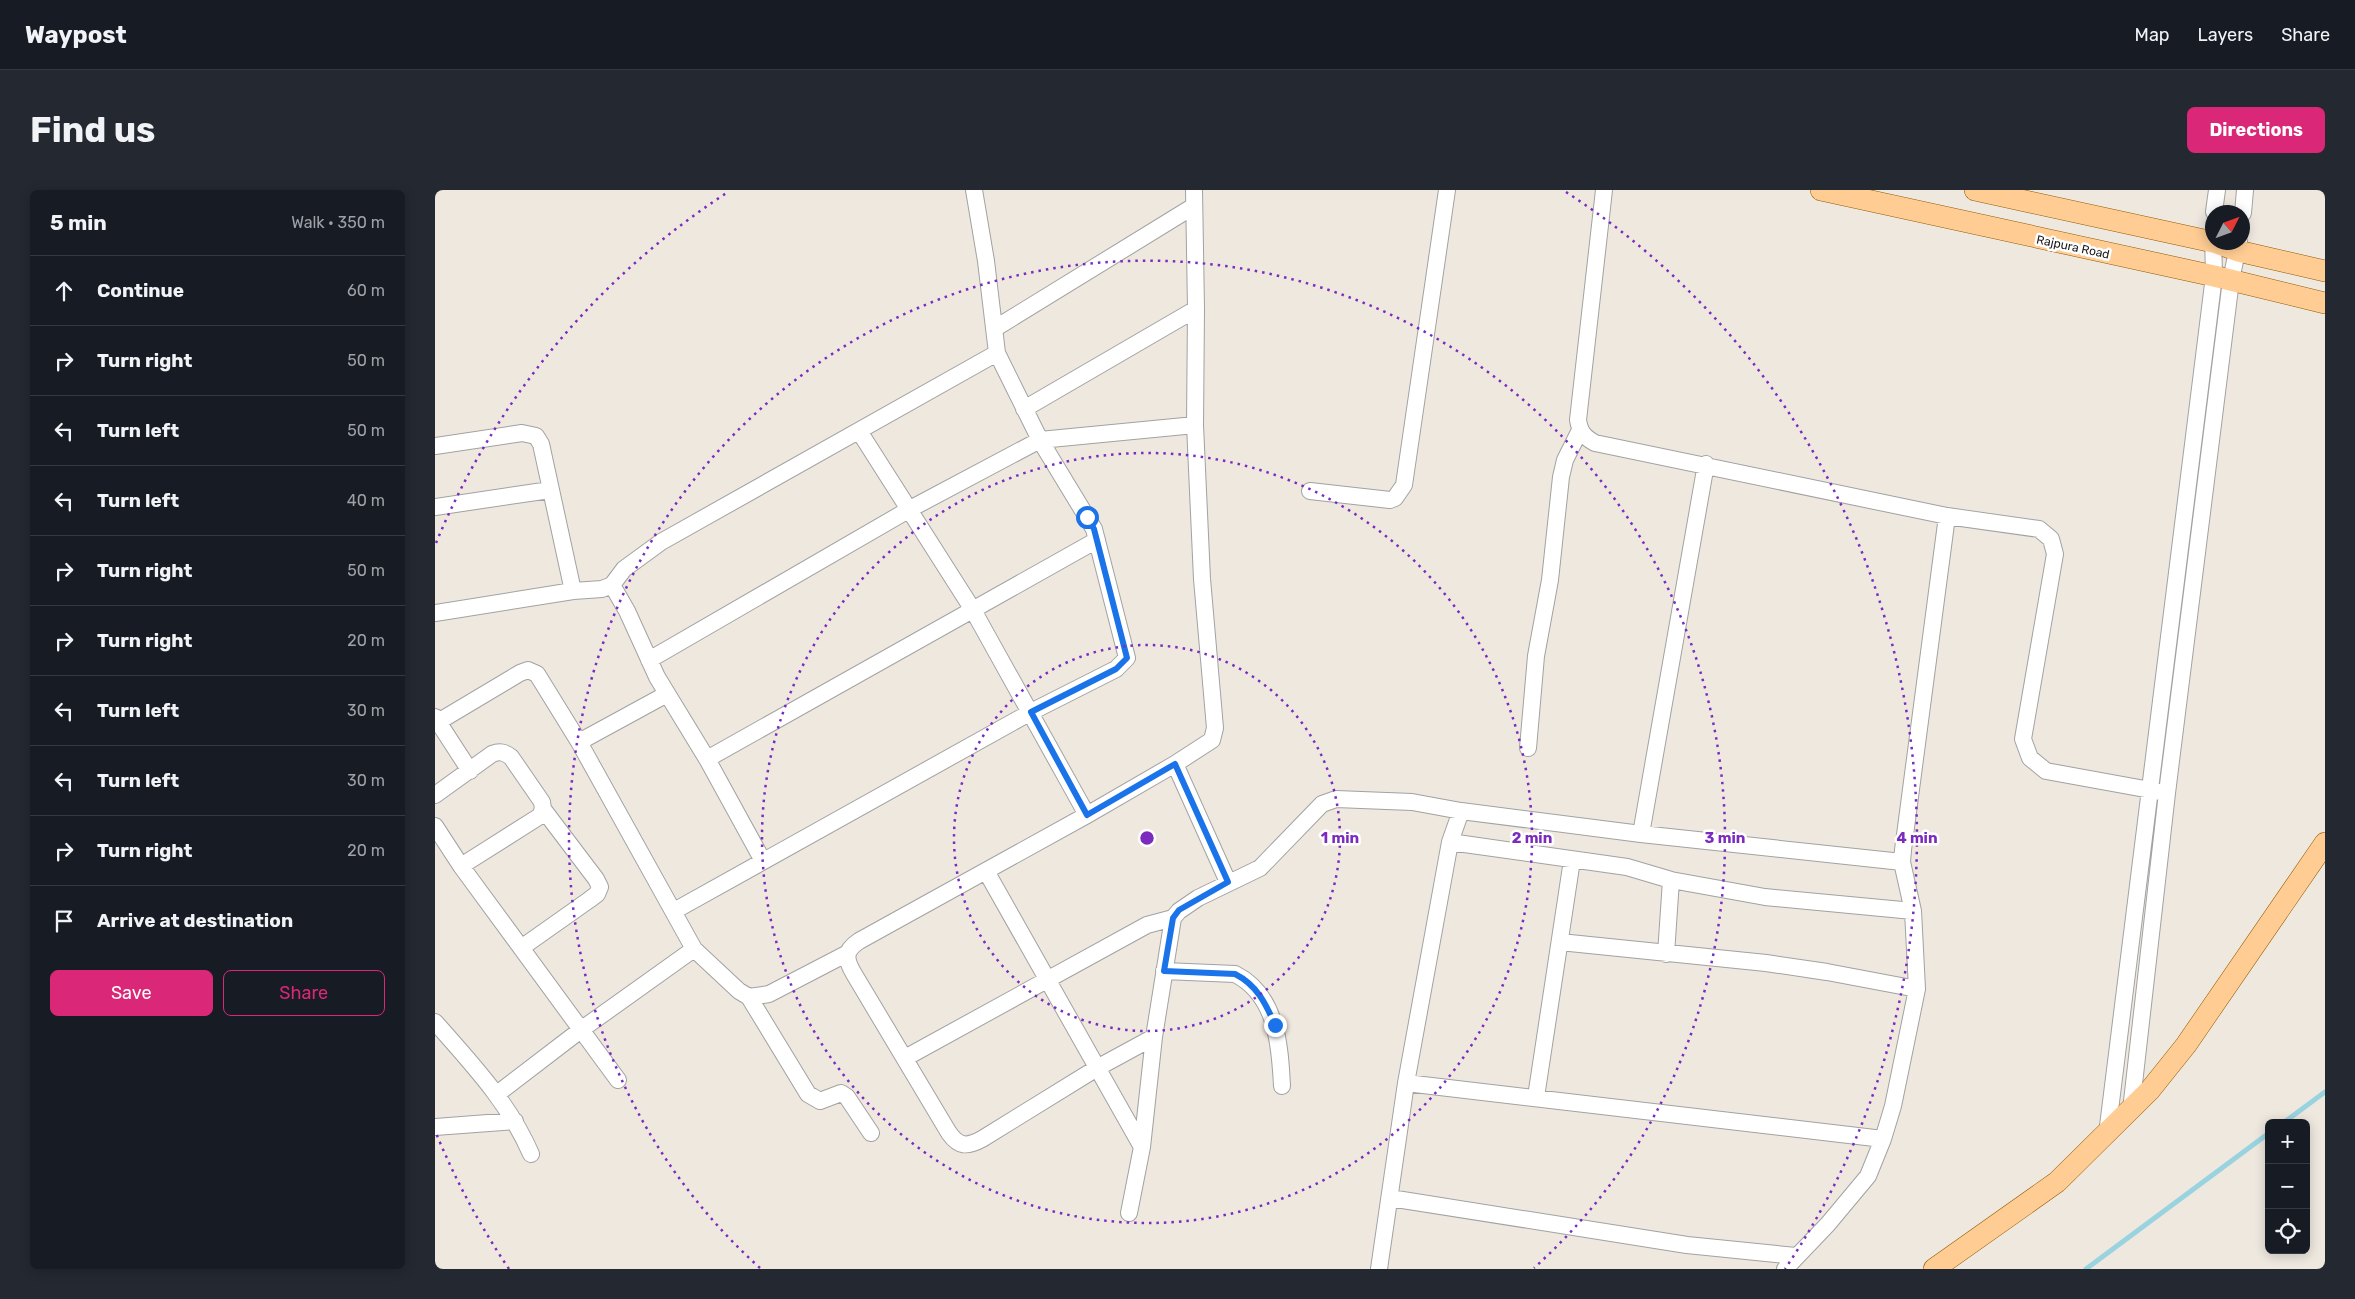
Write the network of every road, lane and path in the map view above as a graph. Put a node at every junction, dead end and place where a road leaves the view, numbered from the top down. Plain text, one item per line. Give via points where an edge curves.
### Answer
1 (974, 190) edge
2 (1447, 190) edge
3 (1604, 190) edge
4 (1821, 190) edge
5 (1975, 190) edge
6 (2217, 190) edge
7 (2245, 190) edge
8 (1194, 198) edge
9 (2215, 205) edge
10 (2244, 205) edge
11 (2205, 240) edge
12 (2215, 250) edge
13 (2237, 250) edge
14 (2250, 250) edge
15 (2325, 271) edge
16 (2223, 278) junction
17 (2325, 303) edge
18 (1197, 309) junction
19 (994, 329) junction
20 (997, 353) junction
21 (1024, 409) junction
22 (1195, 425) junction
23 (1580, 430) junction
24 (859, 431) junction
25 (1040, 440) junction
26 (435, 446) edge
27 (1706, 464) junction
28 (550, 490) junction
29 (1310, 491) dead end
30 (435, 507) edge
31 (910, 509) junction
32 (1947, 516) junction
33 (1097, 540) junction
34 (612, 585) junction
35 (573, 591) junction
36 (973, 610) junction
37 (435, 613) edge
38 (649, 660) junction
39 (667, 694) junction
40 (1031, 712) junction
41 (437, 719) edge
42 (579, 742) junction
43 (1528, 748) dead end
44 (707, 759) junction
45 (1175, 764) junction
46 (470, 771) junction
47 (2149, 791) junction
48 (2167, 793) junction
49 (435, 795) edge
50 (543, 809) junction
51 (1461, 811) junction
52 (1087, 815) junction
53 (435, 826) edge
54 (1641, 834) junction
55 (1450, 842) junction
56 (2325, 843) edge
57 (1572, 860) junction
58 (763, 861) junction
59 (1902, 862) junction
60 (461, 866) junction
61 (986, 871) junction
62 (1671, 880) junction
63 (1228, 882) junction
64 (674, 912) junction
65 (1913, 912) junction
66 (1173, 918) junction
67 (1560, 942) junction
68 (521, 948) junction
69 (2130, 948) junction
70 (694, 949) junction
71 (2149, 950) junction
72 (846, 954) junction
73 (1666, 954) junction
74 (1164, 971) junction
75 (1047, 978) junction
76 (1917, 988) junction
77 (749, 997) junction
78 (435, 1022) edge
79 (582, 1030) junction
80 (1154, 1037) junction
81 (905, 1058) junction
82 (1097, 1068) junction
83 (618, 1080) dead end
84 (1405, 1083) junction
85 (1282, 1086) dead end
86 (497, 1094) junction
87 (1536, 1097) junction
88 (2131, 1110) junction
89 (515, 1121) junction
90 (435, 1127) edge
91 (871, 1133) dead end
92 (2107, 1134) junction
93 (1883, 1139) junction
94 (1141, 1147) junction
95 (531, 1154) dead end
96 (1390, 1198) junction
97 (1129, 1213) dead end
98 (1796, 1256) junction
99 (1379, 1269) edge
100 (1785, 1269) edge
101 (1934, 1269) edge

1 - 19 street
2 - 29 street via 1404,485 1390,500
3 - 23 street via 1583,362
4 - 16 main road, Rajpura Road
5 - 11 main road
6 - 9 street
7 - 10 street
8 - 18 street
8 - 19 street
12 - 16 street
13 - 16 street
14 - 15 main road
16 - 17 main road, Rajpura Road
16 - 47 street
16 - 48 street
18 - 21 street
18 - 22 street
19 - 20 street
20 - 21 street
20 - 24 street
21 - 25 street
22 - 25 street
22 - 45 street via 1202,579 1215,728 1208,744
23 - 27 street via 1595,443
23 - 43 street via 1561,476 1550,580 1536,656
24 - 31 street
24 - 34 street via 661,542 624,568
25 - 31 street
25 - 33 street via 1094,529
26 - 28 street via 530,433 541,444
27 - 32 street
27 - 54 street
28 - 30 street
28 - 35 street
31 - 36 street
31 - 38 street
32 - 47 street via 2039,529 2051,539 2055,554 2023,739 2030,758 2046,771
32 - 59 street
33 - 36 street
33 - 40 street via 1127,658 1116,669
34 - 35 street
34 - 38 street
35 - 37 street
36 - 40 street
36 - 44 street
38 - 39 street
39 - 42 street
39 - 44 street
40 - 52 street
40 - 58 street
41 - 42 street via 528,670 544,682
41 - 46 street
42 - 64 street
44 - 58 street
45 - 52 street
45 - 63 street
46 - 49 street
46 - 50 street via 492,754 505,753 542,802
47 - 48 street
47 - 69 street
48 - 71 street
50 - 60 street via 540,816
50 - 68 street via 600,887 589,900
51 - 54 street
51 - 55 street
51 - 63 street via 1412,802 1336,799 1311,813 1260,868
52 - 61 street
53 - 60 street
54 - 59 street
55 - 57 street
55 - 84 street
56 - 88 main road via 2186,1045
57 - 62 street via 1627,867
57 - 67 street
58 - 64 street
59 - 65 street
60 - 68 street
61 - 72 street via 859,941
61 - 75 street
62 - 65 street via 1765,897
62 - 73 street
63 - 66 street via 1179,910
64 - 70 street
65 - 76 street
66 - 74 street
66 - 75 street via 1147,925
67 - 73 street
67 - 87 street
68 - 79 street
69 - 71 street
69 - 92 street
70 - 77 street
70 - 79 street
71 - 88 street
72 - 77 street via 769,994
72 - 81 street via 854,974
73 - 76 street via 1775,964
74 - 80 street
74 - 85 street via 1235,974 1245,979 1261,997 1275,1025 1281,1048
75 - 81 street
75 - 82 street
76 - 93 street via 1893,1106
77 - 91 street via 808,1094 820,1101 841,1093
78 - 86 street
79 - 83 street
79 - 86 street
80 - 82 street
80 - 94 street
81 - 82 street via 949,1133 955,1142 963,1146 972,1145
82 - 94 street
84 - 87 street
84 - 96 street
86 - 89 street
87 - 93 street
88 - 92 main road
89 - 90 street
89 - 95 street
92 - 101 main road via 2057,1182
93 - 98 street via 1867,1176 1828,1224
94 - 97 street
96 - 98 street via 1696,1246
96 - 99 street
98 - 100 street

